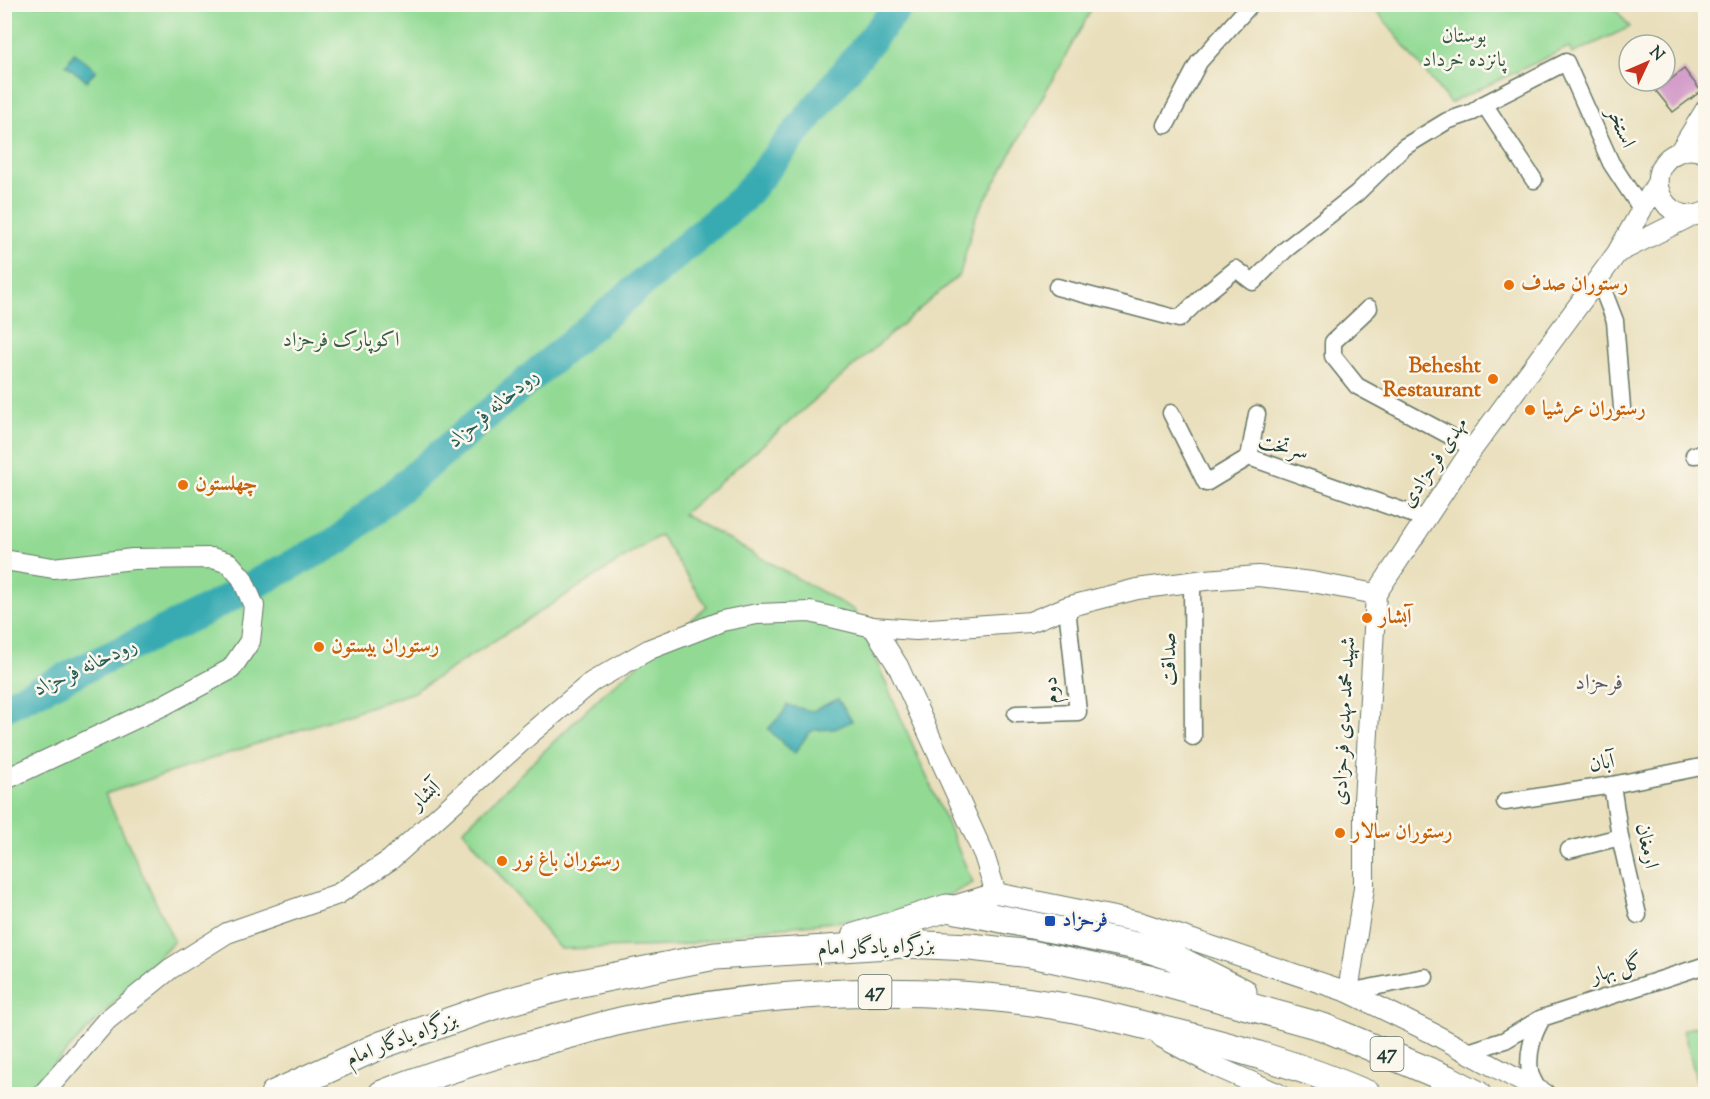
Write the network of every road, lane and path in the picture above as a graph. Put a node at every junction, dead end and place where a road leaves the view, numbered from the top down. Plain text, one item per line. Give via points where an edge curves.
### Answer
1 (1251, 4) edge
2 (1484, 104) junction
3 (1706, 109) edge
4 (1166, 125) dead end
5 (1680, 151) junction
6 (1706, 154) edge
7 (1534, 180) dead end
8 (1657, 183) junction
9 (1641, 210) junction
10 (1698, 214) edge
11 (1617, 253) junction
12 (1598, 277) junction
13 (1057, 287) dead end
14 (1369, 308) dead end
15 (1622, 408) dead end
16 (1171, 412) dead end
17 (1257, 414) dead end
18 (1473, 448) junction
19 (1249, 458) junction
20 (1426, 519) junction
21 (4, 560) edge
22 (1191, 581) junction
23 (1376, 594) junction
24 (1067, 607) junction
25 (873, 627) junction
26 (1016, 714) dead end
27 (1193, 736) dead end
28 (1705, 770) edge
29 (4, 780) edge
30 (1612, 785) junction
31 (1505, 802) dead end
32 (1620, 837) junction
33 (1569, 850) dead end
34 (996, 893) junction
35 (947, 908) junction
36 (1638, 915) dead end
37 (814, 950) junction
38 (1706, 966) edge
39 (1425, 978) dead end
40 (1348, 992) junction
41 (1542, 1018) junction
42 (1294, 1019) junction
43 (1138, 1024) junction
44 (1468, 1052) junction
45 (1270, 1092) edge
46 (1542, 1092) edge
47 (43, 1095) edge
48 (274, 1095) edge
49 (382, 1095) edge
50 (1367, 1095) edge
51 (1477, 1095) edge

1 - 4 street via 1199,62
2 - 7 street
2 - 9 street, استخر via 1566,62 1611,163
2 - 13 street via 1404,147 1357,193 1285,250 1252,282 1236,269 1179,319
3 - 5 street
5 - 6 street via 1691,149
5 - 8 street, مهدی فرحزادی via 1663,163
8 - 9 street, مهدی فرحزادی
8 - 10 street via 1671,210
9 - 11 street, مهدی فرحزادی
10 - 11 street
11 - 12 street, مهدی فرحزادی
12 - 15 street via 1616,321
12 - 18 street, مهدی فرحزادی
14 - 18 street via 1333,342 1332,356 1358,386
16 - 19 street, سرتخت via 1206,483
17 - 19 street
18 - 20 street, مهدی فرحزادی
19 - 20 street, سرتخت
20 - 23 street, مهدی فرحزادی
21 - 29 street via 53,568 133,559 212,558 230,562 254,606 250,641 231,669
22 - 23 street, آبشار via 1258,576
22 - 24 street, آبشار via 1137,589
22 - 27 street, صداقت
23 - 40 street, شهید محمد مهدی فرحزادی via 1364,801 1364,888
24 - 25 street, آبشار via 1030,622 916,630
24 - 26 street, دوم via 1078,712
25 - 34 street via 898,666 984,855
25 - 47 street, آبشار via 810,612 757,614 722,621 650,649 592,682 390,860 338,894 227,933 170,969 107,1020
28 - 30 street, آبان
30 - 31 street, آبان
30 - 32 street, ارمغان
32 - 33 street
32 - 36 street, ارمغان
34 - 35 street
34 - 40 street via 1139,922
35 - 37 highway
35 - 42 highway via 1142,946 1173,957
37 - 42 highway, بزرگراه یادگار امام / 47 via 904,944 1030,954 1149,979
37 - 48 highway, بزرگراه یادگار امام / 47 via 715,956 566,986 493,1006 381,1045
38 - 41 street, گل بهار
39 - 40 street
40 - 44 street
41 - 44 street, گل بهار via 1505,1040
41 - 46 street via 1534,1030 1530,1072
42 - 51 highway, بزرگراه یادگار امام / 47 via 1335,1032
43 - 45 street
43 - 49 highway, بزرگراه یادگار امام / 47 via 1047,1004 987,997 863,991 779,996 628,1019 506,1051
43 - 50 highway, بزرگراه یادگار امام / 47 via 1280,1060
44 - 46 street

